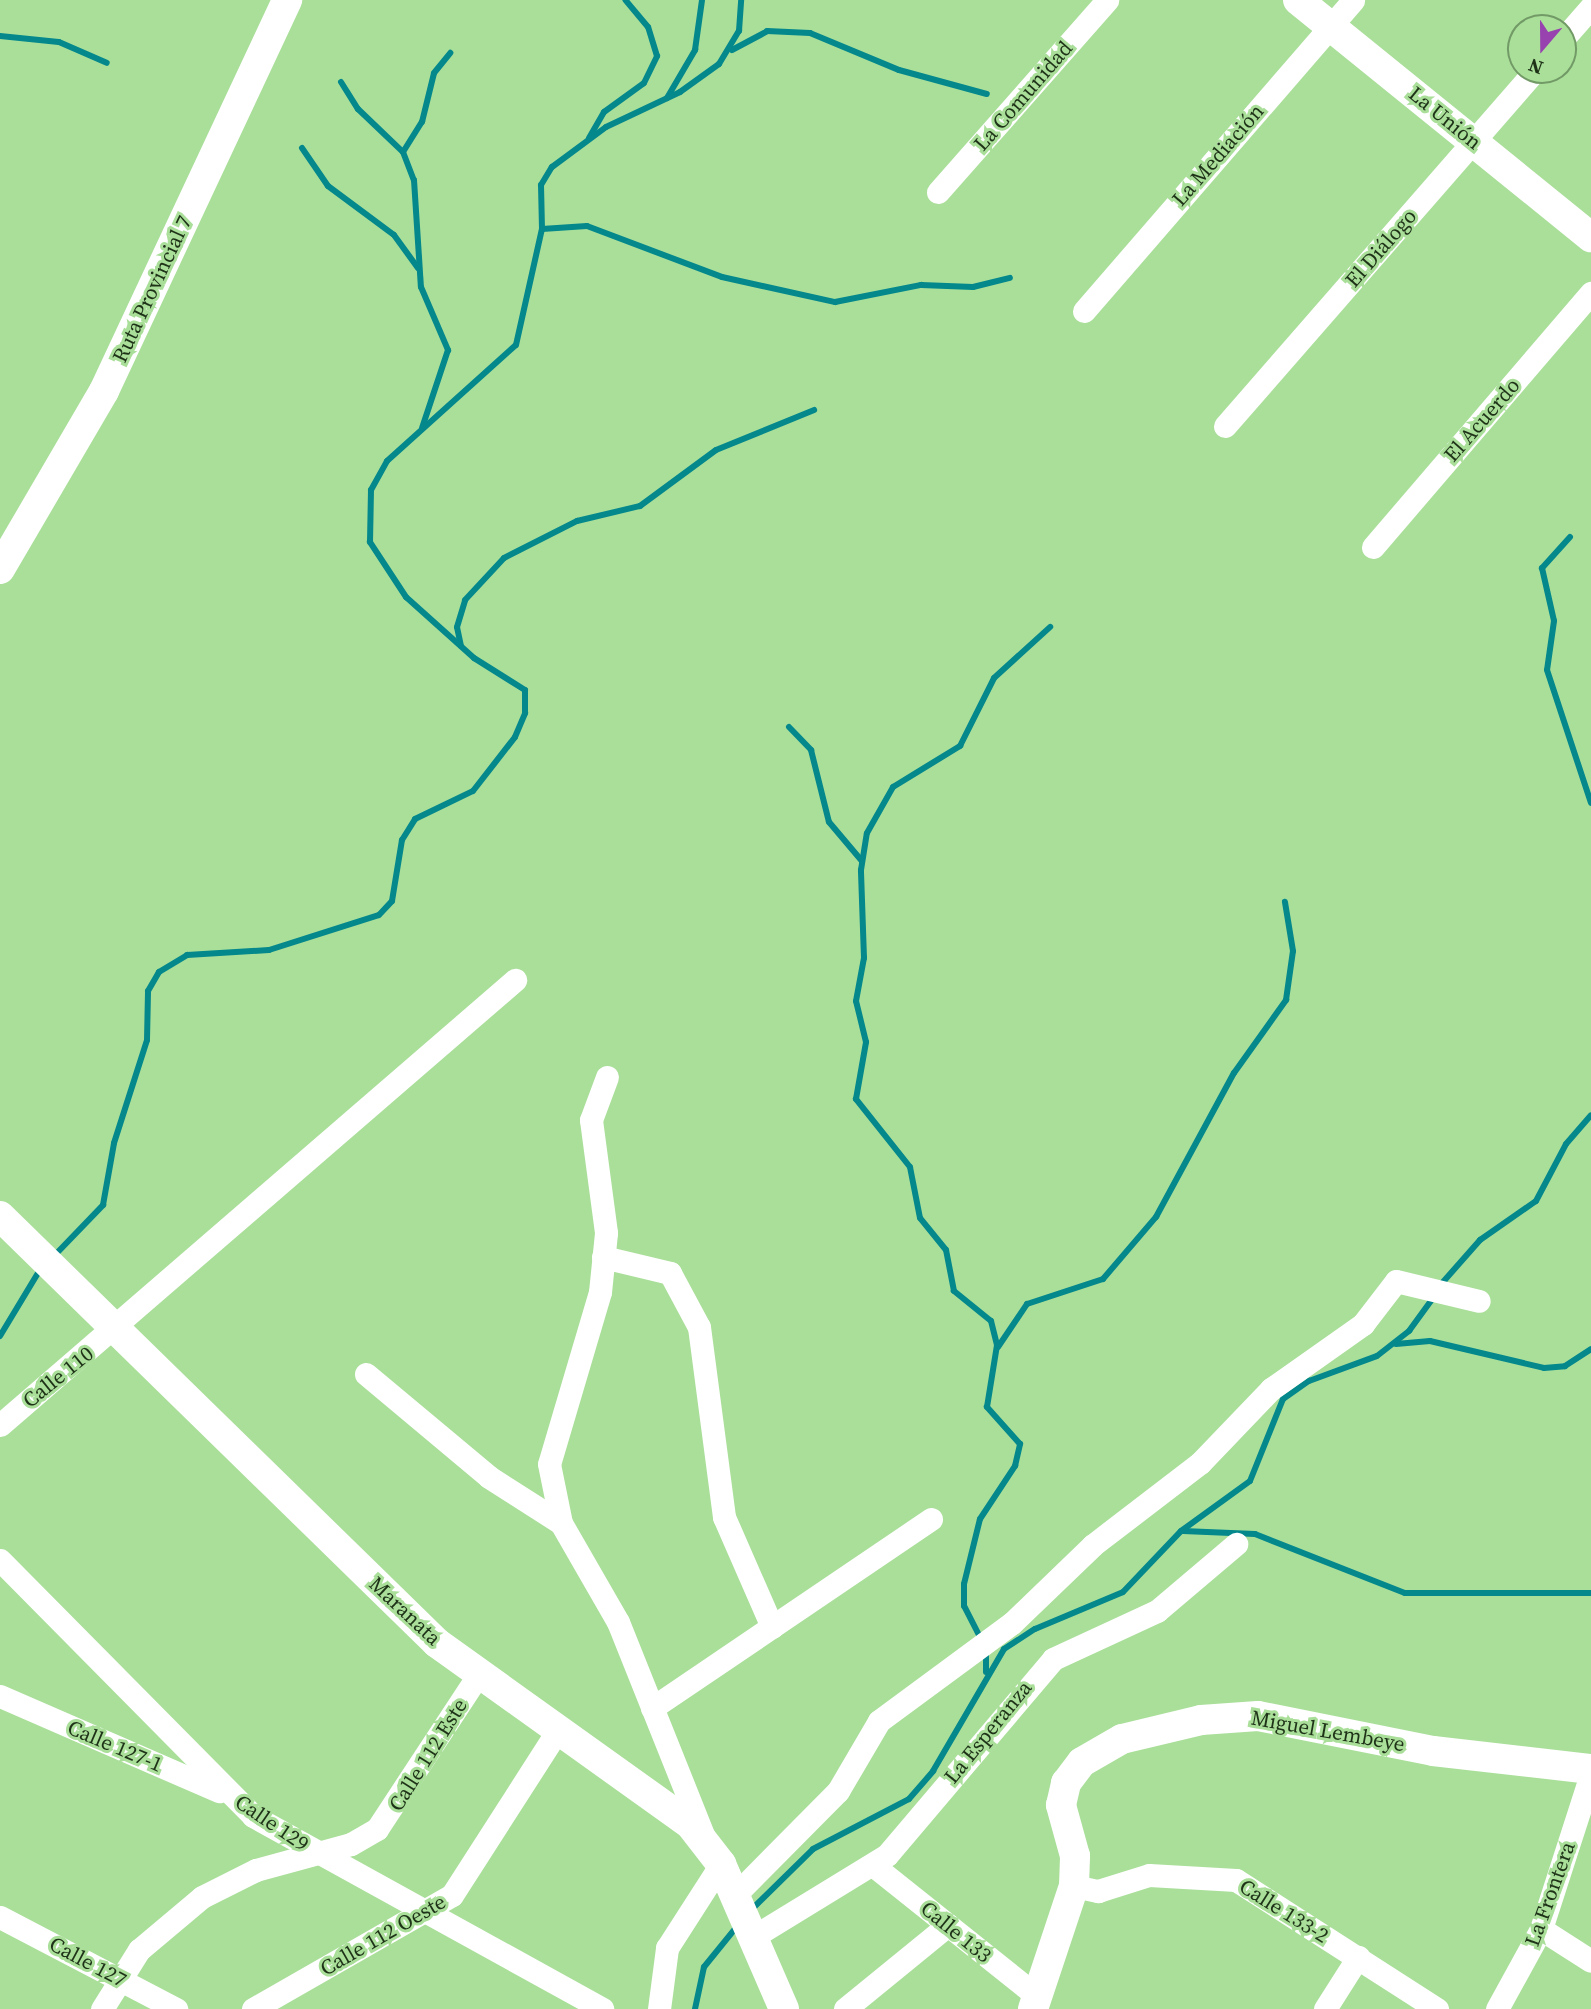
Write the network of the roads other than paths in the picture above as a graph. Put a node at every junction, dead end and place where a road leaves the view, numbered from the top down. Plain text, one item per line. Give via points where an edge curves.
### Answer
1 (287, 0) edge
2 (1107, 0) edge
3 (1298, 0) edge
4 (1353, 0) edge
5 (1591, 7) edge
6 (1577, 23) edge
7 (1330, 26) junction
8 (1524, 84) edge
9 (1474, 142) junction
10 (939, 192) dead end
11 (1591, 237) edge
12 (1591, 293) edge
13 (1084, 311) dead end
14 (1225, 426) dead end
15 (1373, 547) dead end
16 (0, 569) edge
17 (515, 980) dead end
18 (607, 1077) dead end
19 (2, 1222) edge
20 (603, 1257) junction
21 (1479, 1301) dead end
22 (116, 1330) junction
23 (366, 1374) dead end
24 (0, 1425) edge
25 (931, 1519) dead end
26 (561, 1523) junction
27 (1236, 1544) dead end
28 (0, 1560) edge
29 (772, 1627) junction
30 (478, 1675) junction
31 (0, 1696) edge
32 (652, 1708) junction
33 (558, 1731) junction
34 (1591, 1769) edge
35 (1591, 1774) edge
36 (230, 1796) junction
37 (317, 1853) junction
38 (714, 1854) junction
39 (874, 1866) junction
40 (1074, 1886) junction
41 (734, 1896) junction
42 (426, 1913) junction
43 (0, 1917) edge
44 (948, 1925) junction
45 (1541, 1929) junction
46 (753, 1937) junction
47 (1357, 1957) junction
48 (1591, 1961) edge
49 (118, 1977) junction
50 (1035, 2003) edge
51 (102, 2009) edge
52 (176, 2009) edge
53 (253, 2009) edge
54 (603, 2009) edge
55 (659, 2009) edge
56 (785, 2009) edge
57 (845, 2009) edge
58 (1325, 2009) edge
59 (1437, 2009) edge
60 (1497, 2009) edge

1 - 16 street, Ruta Provincial 7 via 103,391
2 - 10 street, La Comunidad
3 - 7 street, La Unión
4 - 7 street, La Mediación
5 - 6 street
7 - 9 street, La Unión
7 - 13 street, La Mediación
8 - 9 street, El Diálogo
9 - 11 street, La Unión
9 - 14 street, El Diálogo
12 - 15 street, El Acuerdo
17 - 22 street, Calle 110
18 - 20 street via 591,1119
19 - 22 street, Maranata
20 - 26 street via 600,1292 549,1464
20 - 29 street via 670,1273 699,1327 724,1517
21 - 41 street via 1396,1282 1363,1324 1271,1389 1200,1463 1093,1545 1012,1623 879,1721 838,1791
22 - 24 street, Calle 110
22 - 30 street, Maranata via 412,1620
23 - 26 street via 489,1477
25 - 29 street
26 - 32 street via 618,1622
27 - 39 street, La Esperanza via 1157,1611 1070,1648 1038,1672
28 - 36 street, Calle 129
29 - 32 street
30 - 33 street, Maranata
30 - 37 street, Calle 112 Este via 389,1817 351,1844
31 - 36 street, Calle 127-1
32 - 38 street
33 - 38 street, Maranata via 680,1816
33 - 42 street, Calle 112 Oeste via 462,1885
34 - 40 street, Miguel Lembeye via 1433,1751 1258,1716 1183,1724 1107,1746 1072,1772 1061,1805 1075,1856
35 - 45 street, La Frontera
36 - 37 street, Calle 129
37 - 42 street, Calle 129
37 - 49 street, Calle 112 Este via 256,1870 202,1898 153,1936
38 - 41 street, Maranata
38 - 55 street via 667,1948
39 - 44 street, Calle 133
39 - 46 street, La Esperanza
40 - 47 street, Calle 133-2 via 1098,1891 1149,1875 1224,1876
40 - 50 street, Miguel Lembeye
41 - 46 street, Maranata
42 - 53 street, Calle 112 Oeste
42 - 54 street, Calle 129
43 - 49 street, Calle 127
44 - 50 street, Calle 133
44 - 57 street
45 - 48 street
45 - 60 street, La Frontera
46 - 56 street, Maranata
47 - 58 street
47 - 59 street, Calle 133-2
49 - 51 street, Calle 112 Este
49 - 52 street, Calle 127

